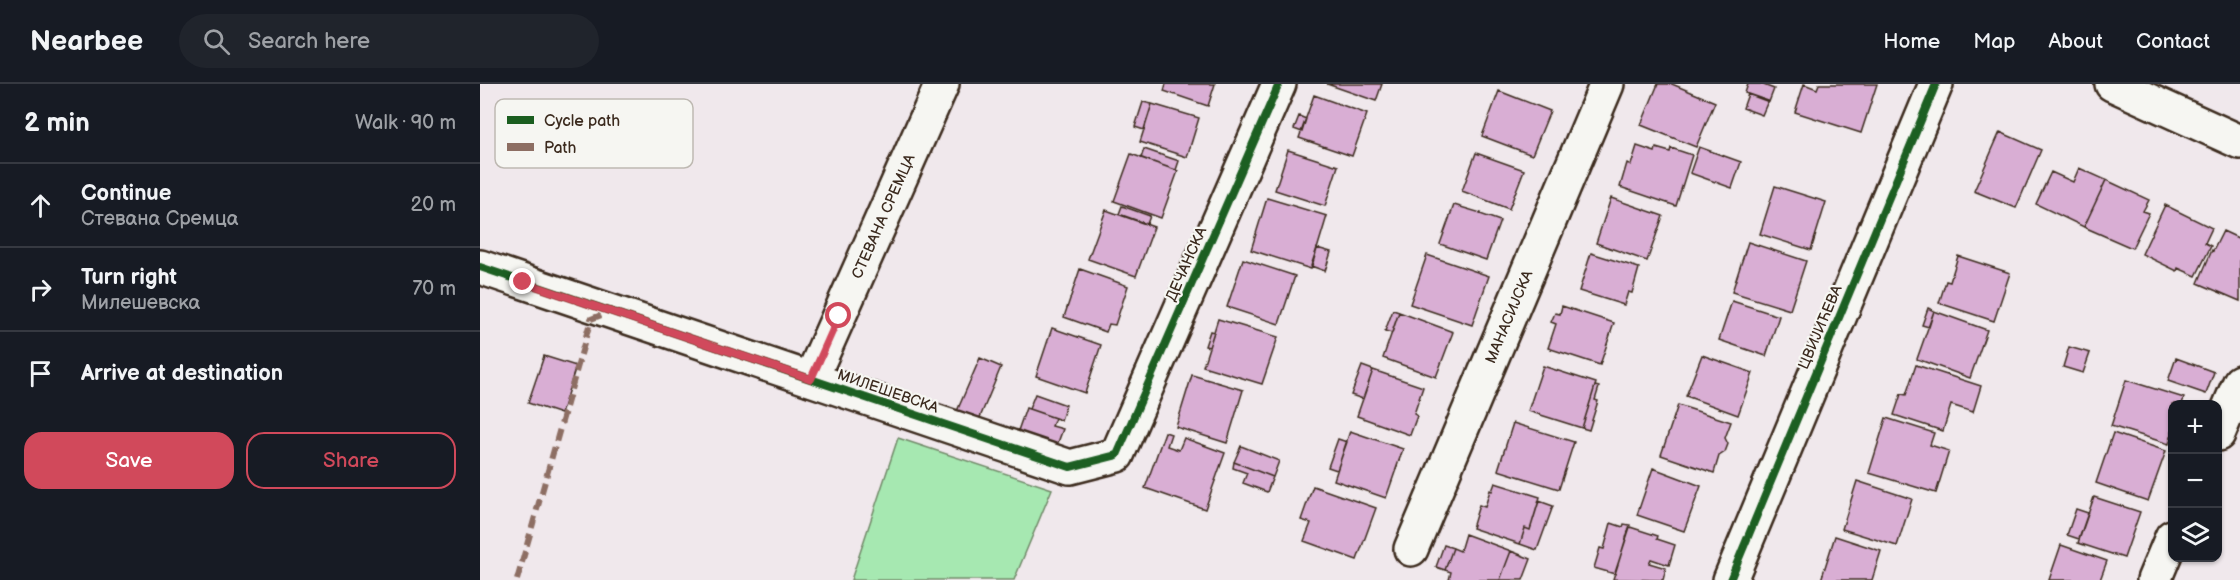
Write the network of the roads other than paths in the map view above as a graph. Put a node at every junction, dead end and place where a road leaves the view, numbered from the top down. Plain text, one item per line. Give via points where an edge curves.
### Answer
1 (942, 84) edge
2 (1280, 84) edge
3 (1607, 84) edge
4 (1936, 84) edge
5 (2112, 84) edge
6 (2240, 141) edge
7 (480, 267) edge
8 (811, 379) junction
9 (2240, 382) edge
10 (2222, 423) edge
11 (1117, 455) joint
12 (2168, 547) edge
13 (1411, 549) dead end
14 (1730, 580) edge
15 (2154, 580) edge

1 - 8 street, СТЕВАНА СРЕМЦА
2 - 11 street, ДЕЧАНСКА
3 - 13 street, МАНАСИЈСКА
4 - 14 street, ЦВИЈИЋЕВА
5 - 6 street
7 - 8 street, МИЛЕШЕВСКА
8 - 11 street, МИЛЕШЕВСКА via 1070,467
9 - 10 street
12 - 15 street

